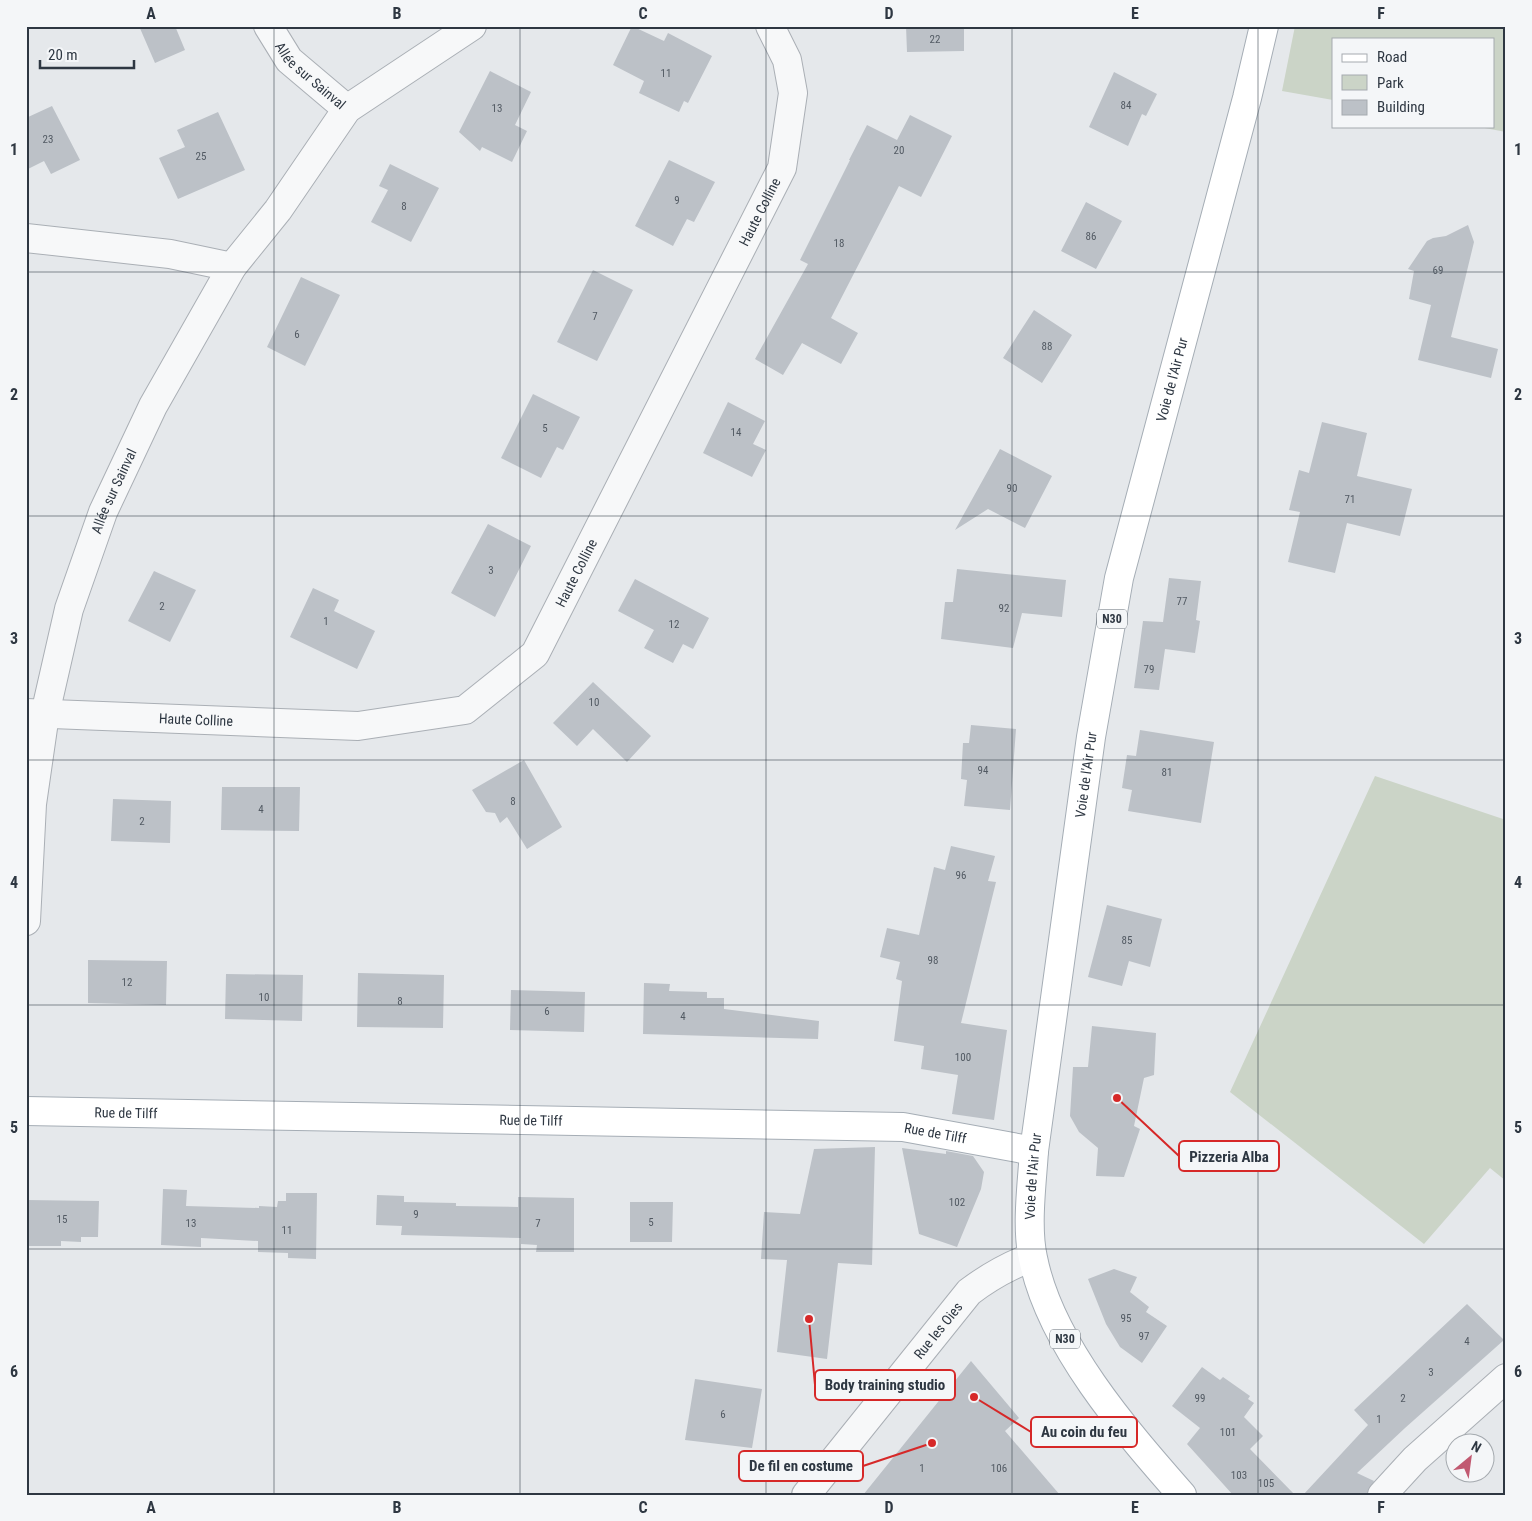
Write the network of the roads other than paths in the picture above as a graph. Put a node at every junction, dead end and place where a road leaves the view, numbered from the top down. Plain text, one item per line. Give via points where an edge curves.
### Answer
1 (268, 26) edge
2 (472, 26) edge
3 (770, 26) edge
4 (1264, 26) edge
5 (347, 109) junction
6 (26, 238) edge
7 (232, 268) junction
8 (36, 713) edge
9 (26, 921) edge
10 (26, 1111) edge
11 (1034, 1151) junction
12 (1032, 1257) junction
13 (1506, 1378) edge
14 (806, 1495) edge
15 (1182, 1495) edge
16 (1382, 1495) edge

1 - 5 street, Allée sur Sainval via 289,60
2 - 5 street
3 - 8 street, Haute Colline via 787,60 792,92 782,168 535,654 465,710 358,726
4 - 11 main road, Voie de l'Air Pur / N30 via 1248,98 1119,578 1091,738
5 - 7 street, Allée sur Sainval via 278,210
6 - 7 street via 170,254
7 - 8 street, Allée sur Sainval via 153,406 103,512
8 - 9 street, Allée sur Sainval
10 - 11 main road, Rue de Tilff via 903,1127
11 - 12 main road, Voie de l'Air Pur / N30 via 1030,1204
12 - 14 street, Rue les Oies via 1007,1266 969,1292
12 - 15 main road, Voie de l'Air Pur / N30 via 1051,1311 1071,1351 1105,1403
13 - 16 street via 1415,1459

